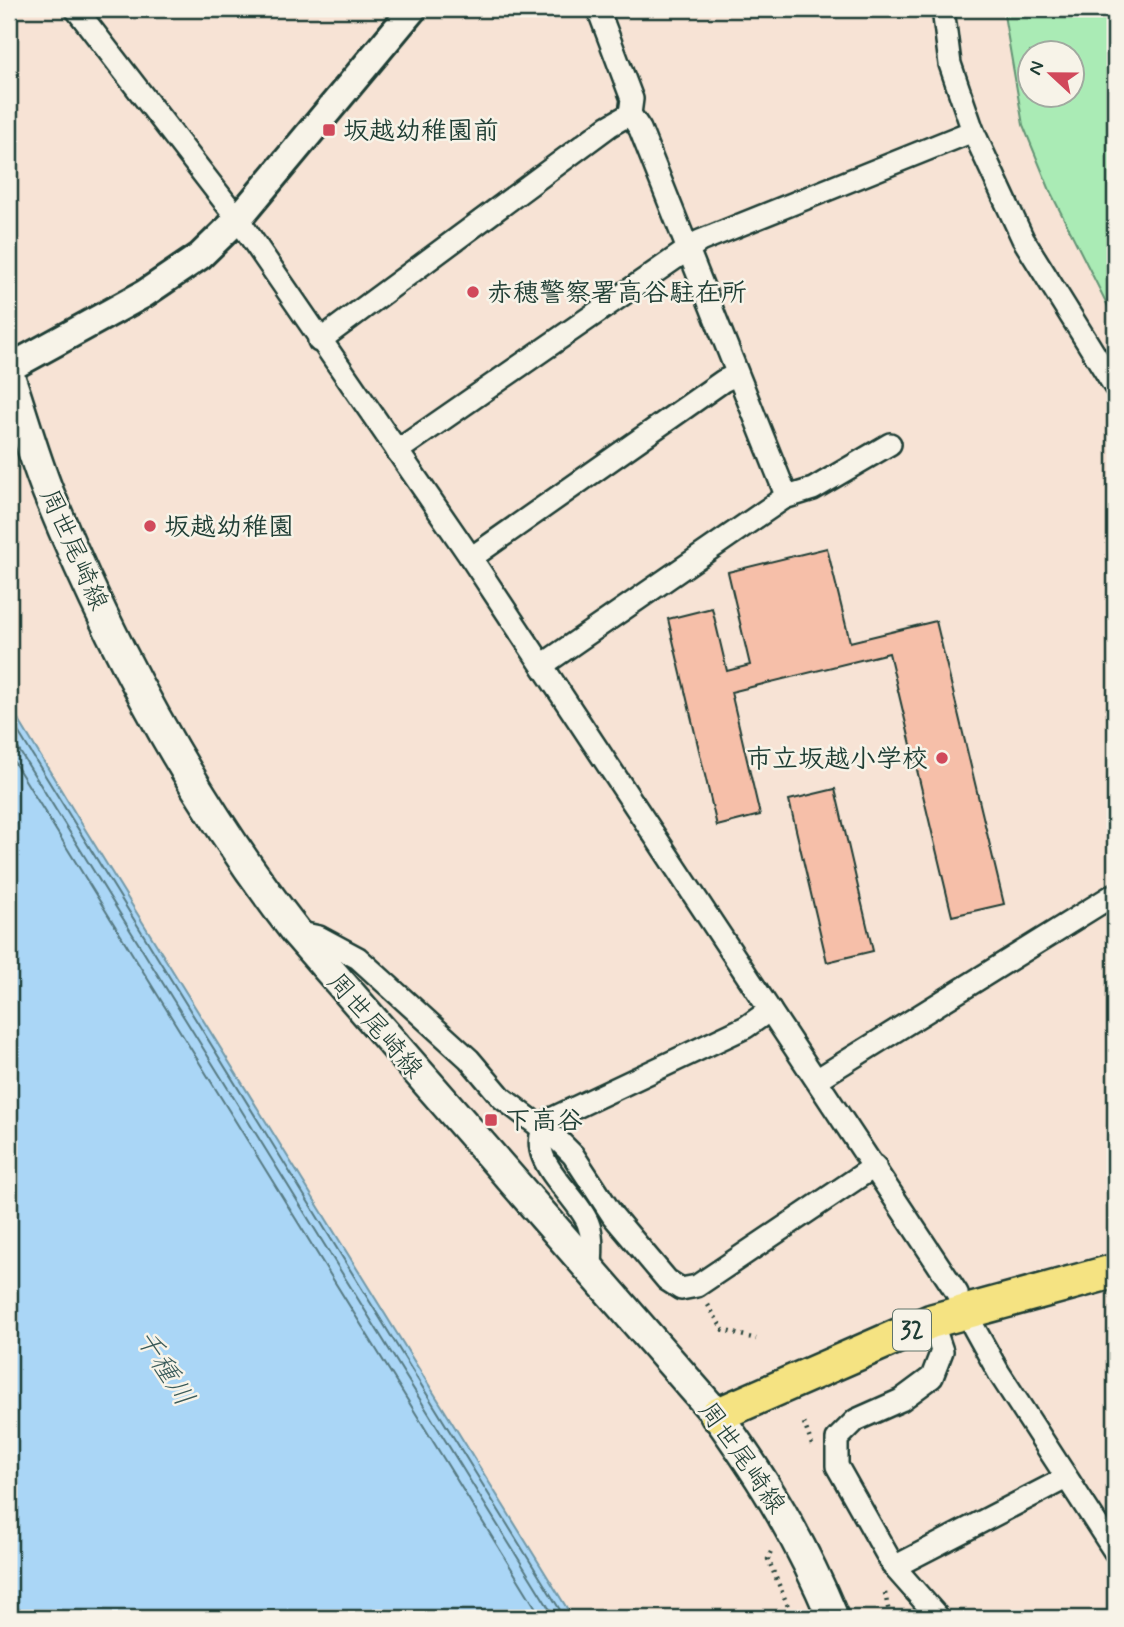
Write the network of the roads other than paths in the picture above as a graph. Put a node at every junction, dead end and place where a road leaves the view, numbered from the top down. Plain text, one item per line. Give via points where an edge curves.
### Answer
1 (76, 9) edge
2 (413, 9) edge
3 (597, 9) edge
4 (943, 9) edge
5 (630, 114) junction
6 (972, 131) junction
7 (238, 219) junction
8 (687, 250) junction
9 (319, 341) junction
10 (9, 368) edge
11 (736, 375) junction
12 (9, 376) edge
13 (1115, 387) edge
14 (890, 444) dead end
15 (397, 451) junction
16 (784, 499) junction
17 (471, 558) junction
18 (544, 664) junction
19 (1115, 894) edge
20 (296, 932) junction
21 (770, 1010) junction
22 (818, 1079) junction
23 (542, 1130) junction
24 (875, 1166) junction
25 (1115, 1271) edge
26 (591, 1272) junction
27 (957, 1293) dead end
28 (932, 1321) junction
29 (974, 1328) dead end
30 (717, 1416) junction
31 (1066, 1478) junction
32 (1115, 1552) edge
33 (894, 1567) junction
34 (833, 1618) edge
35 (939, 1618) edge

1 - 7 street
2 - 7 street
3 - 5 street via 632,99
4 - 6 street via 950,64
5 - 8 street
5 - 9 street
6 - 8 street
6 - 13 street via 1023,239
7 - 9 street
7 - 10 street via 200,256 144,294
8 - 11 street
8 - 15 street
9 - 15 street
11 - 16 street
11 - 17 street
12 - 20 main road, 周世尾崎線 via 48,491 131,674 235,853
14 - 16 street via 813,489
15 - 17 street
16 - 18 street
17 - 18 street
18 - 21 street
19 - 22 street
20 - 23 street via 319,937 358,958 469,1059 502,1098
20 - 26 main road, 周世尾崎線
21 - 22 street
21 - 23 street via 734,1033 549,1120
22 - 24 street
23 - 24 street via 573,1155 613,1216 667,1280 681,1289 697,1286
23 - 26 street via 540,1148 588,1222
24 - 27 street
25 - 28 main road, 32
26 - 30 main road, 周世尾崎線
28 - 30 main road, 32
28 - 33 street via 942,1351 932,1377 901,1400 856,1420 837,1439 837,1466
29 - 31 street
30 - 34 main road, 周世尾崎線 via 774,1496 805,1552
31 - 32 street
31 - 33 street
33 - 35 street

